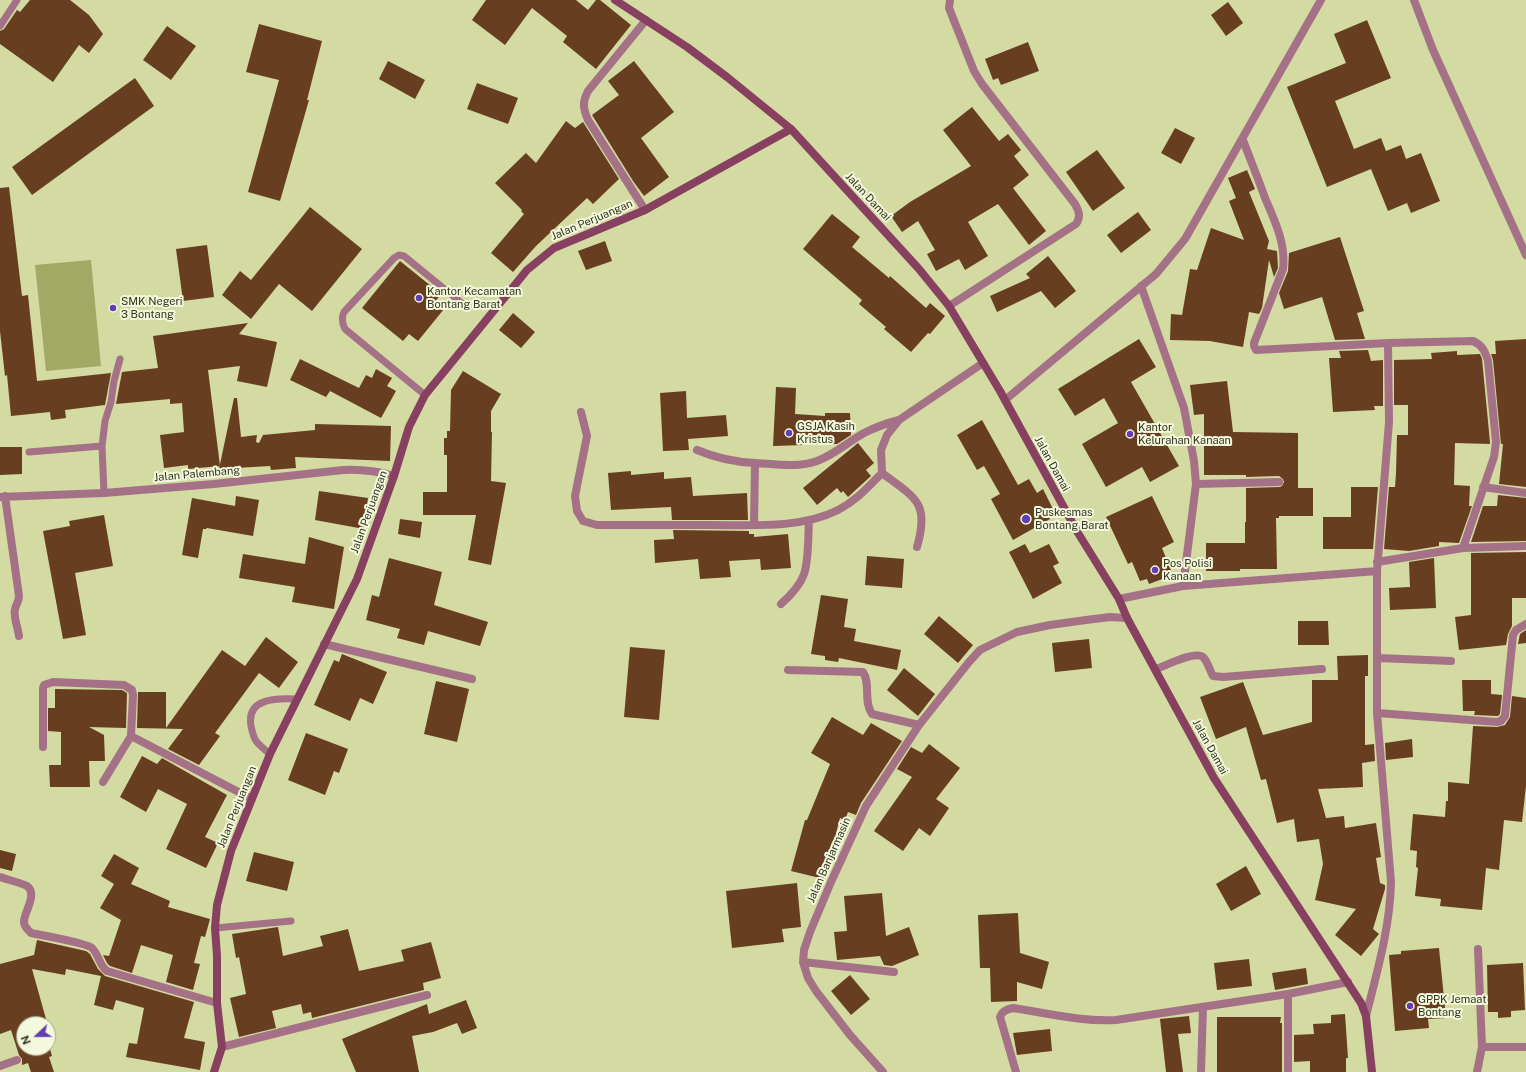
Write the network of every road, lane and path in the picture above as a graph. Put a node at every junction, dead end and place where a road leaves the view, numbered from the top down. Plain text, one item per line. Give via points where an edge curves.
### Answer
1 (18, 0) edge
2 (615, 0) edge
3 (950, 0) edge
4 (1321, 0) edge
5 (1414, 0) edge
6 (646, 20) junction
7 (0, 26) edge
8 (791, 129) junction
9 (1243, 140) junction
10 (646, 210) junction
11 (1526, 254) edge
12 (1141, 286) junction
13 (464, 305) dead end
14 (949, 306) junction
15 (1388, 343) junction
16 (120, 359) dead end
17 (982, 363) junction
18 (425, 395) junction
19 (1004, 400) junction
20 (581, 412) dead end
21 (899, 420) junction
22 (102, 446) junction
23 (697, 450) dead end
24 (29, 452) dead end
25 (755, 463) junction
26 (882, 473) junction
27 (394, 476) junction
28 (1279, 482) dead end
29 (1196, 484) junction
30 (1483, 487) junction
31 (104, 493) junction
32 (1526, 493) edge
33 (2, 496) edge
34 (809, 520) junction
35 (754, 524) junction
36 (1526, 546) edge
37 (917, 547) dead end
38 (1462, 548) junction
39 (1377, 562) junction
40 (1377, 571) junction
41 (1183, 586) junction
42 (1118, 599) junction
43 (782, 604) dead end
44 (1127, 618) junction
45 (1526, 624) edge
46 (19, 636) dead end
47 (324, 644) junction
48 (1378, 658) junction
49 (1452, 661) dead end
50 (1156, 669) junction
51 (1322, 669) dead end
52 (788, 670) dead end
53 (472, 679) dead end
54 (296, 699) junction
55 (1377, 713) junction
56 (919, 725) junction
57 (131, 736) junction
58 (43, 746) dead end
59 (270, 754) junction
60 (103, 782) dead end
61 (252, 799) junction
62 (0, 877) edge
63 (291, 922) dead end
64 (215, 928) junction
65 (1478, 949) dead end
66 (803, 962) junction
67 (894, 972) dead end
68 (1348, 982) junction
69 (1288, 994) junction
70 (427, 995) dead end
71 (217, 1003) junction
72 (1203, 1007) junction
73 (1366, 1016) junction
74 (222, 1047) junction
75 (1482, 1047) junction
76 (1526, 1047) edge
77 (17, 1060) dead end
78 (0, 1066) edge
79 (214, 1072) edge
80 (883, 1072) edge
81 (1016, 1072) edge
82 (1201, 1072) edge
83 (1288, 1072) edge
84 (1372, 1072) edge
85 (1477, 1072) edge

1 - 7 lane
2 - 6 street, Jalan Damai
3 - 14 street via 949,8 974,71 1075,204 1080,215 1076,224
4 - 9 street
5 - 11 street
6 - 8 street, Jalan Damai via 727,77
6 - 10 street via 588,91 584,110
8 - 10 street, Jalan Perjuangan
8 - 14 street, Jalan Damai via 919,269
9 - 12 street via 1185,239 1156,274
9 - 15 street via 1278,228 1284,260 1283,269 1254,343 1256,350
10 - 18 street, Jalan Perjuangan via 554,248 526,270
12 - 19 street
12 - 29 street via 1184,408
13 - 18 lane via 404,256 399,255 342,316 345,328
14 - 17 street, Jalan Damai
15 - 30 street via 1473,341 1482,347 1488,360 1496,442 1490,470
15 - 39 street via 1389,422
16 - 22 lane via 105,421
17 - 19 street, Jalan Damai
17 - 21 street
18 - 27 street, Jalan Perjuangan via 409,427
19 - 42 street, Jalan Damai
20 - 35 street via 587,436 575,496 577,511 584,521 597,525
21 - 25 street via 863,433 835,453 815,462 786,465
21 - 26 street via 887,435 881,450
22 - 24 lane
22 - 31 lane
23 - 25 street via 727,460
25 - 35 street
26 - 34 street via 850,503
26 - 37 street via 916,500 922,513 922,530
27 - 31 street, Jalan Palembang via 359,469
27 - 47 street, Jalan Perjuangan via 357,579
28 - 29 street
29 - 41 street
30 - 32 street
30 - 38 street
31 - 33 street, Jalan Palembang
33 - 46 street via 19,596 15,608
34 - 35 street
34 - 43 street via 804,574 793,593
36 - 38 street
38 - 39 street
39 - 40 street
40 - 41 street
40 - 48 street
41 - 42 street
42 - 44 street, Jalan Damai
44 - 50 street, Jalan Damai
44 - 56 street, Jalan Banjarmasin via 1110,617 1017,632 980,650
45 - 55 street via 1513,635 1505,716 1500,721
47 - 53 street
47 - 54 street, Jalan Perjuangan
48 - 49 street
48 - 55 street
50 - 51 street via 1198,655 1204,658 1213,676
50 - 68 street, Jalan Damai via 1214,778
52 - 56 street via 863,672 866,676 868,706 872,714
54 - 59 street, Jalan Perjuangan
54 - 59 lane via 272,699 254,708 249,720 252,732 256,741
55 - 73 street via 1391,906
56 - 66 street, Jalan Banjarmasin via 866,806 810,932
57 - 58 street via 133,695 128,687 53,682 44,685 43,688
57 - 60 street
57 - 61 street
59 - 61 street, Jalan Perjuangan
61 - 64 street, Jalan Perjuangan via 231,850 217,905
62 - 71 street via 27,886 30,890 31,897 24,922 31,933 90,946 107,971
63 - 64 lane
64 - 71 street, Jalan Perjuangan
65 - 75 street
66 - 67 street
66 - 80 street, Jalan Banjarmasin via 816,991
68 - 69 street
68 - 73 street, Jalan Damai
69 - 72 street
69 - 83 street
70 - 74 street
71 - 74 street, Jalan Perjuangan
72 - 81 street via 1100,1021 1008,1009 1000,1017
72 - 82 street
73 - 84 street, Jalan Damai
74 - 79 street, Jalan Perjuangan
75 - 76 street
75 - 85 street
77 - 78 street

